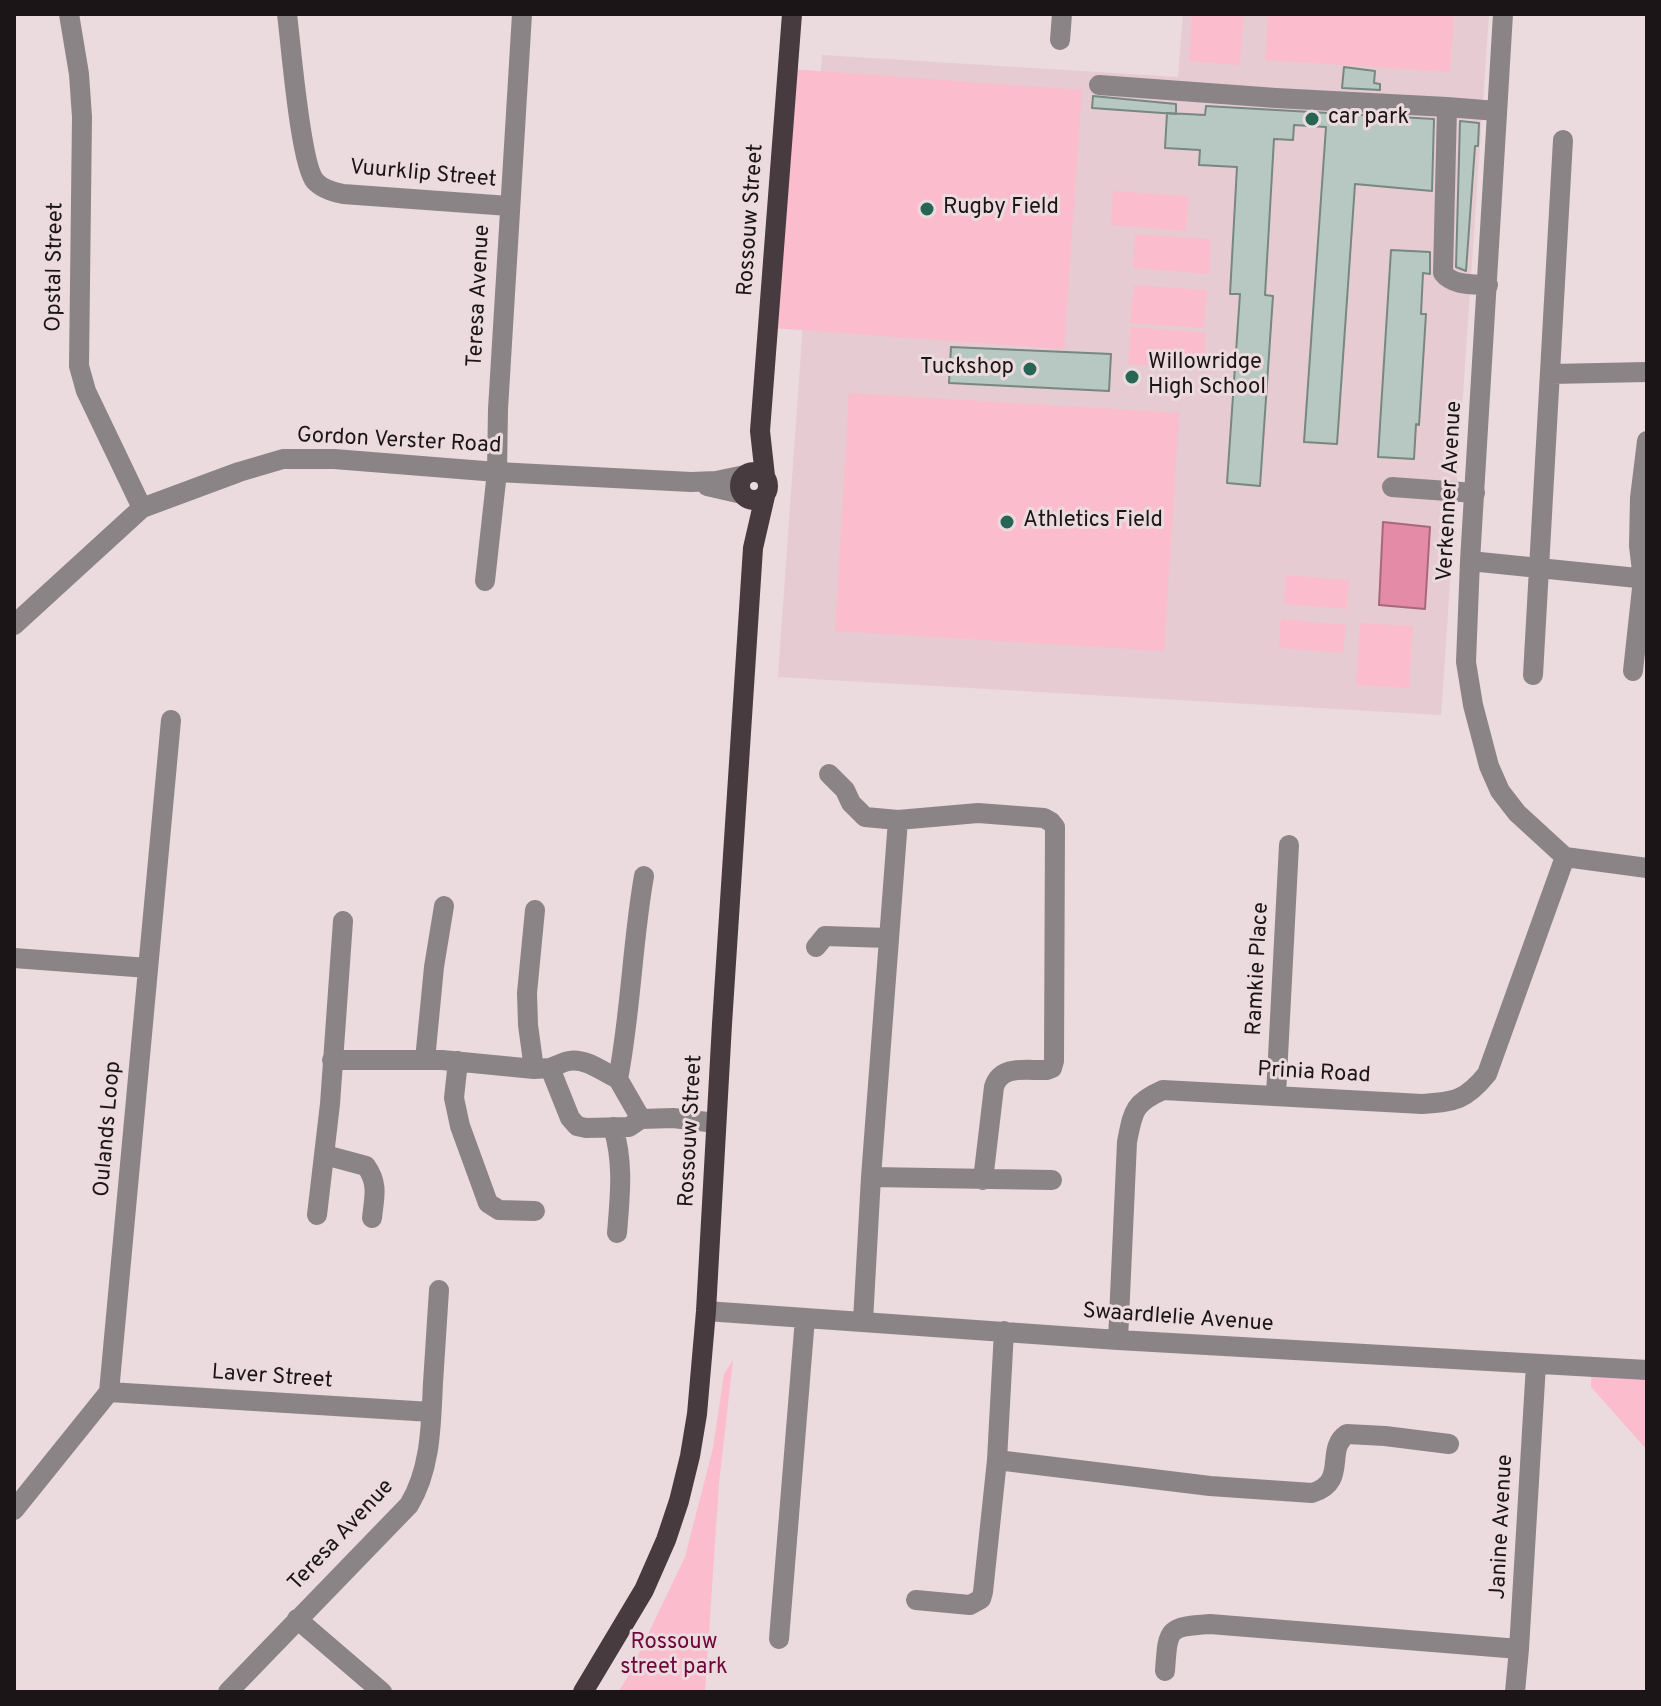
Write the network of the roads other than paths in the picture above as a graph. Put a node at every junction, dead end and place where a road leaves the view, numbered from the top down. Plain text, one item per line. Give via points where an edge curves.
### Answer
1 (69, 14) edge
2 (287, 14) edge
3 (522, 14) edge
4 (792, 14) edge
5 (1062, 14) edge
6 (1503, 14) edge
7 (1060, 40) dead end
8 (1099, 85) dead end
9 (1447, 107) junction
10 (1497, 111) junction
11 (1563, 140) dead end
12 (509, 206) junction
13 (1488, 285) junction
14 (1647, 372) edge
15 (1551, 374) junction
16 (1647, 441) edge
17 (497, 472) junction
18 (752, 485) junction
19 (1392, 487) dead end
20 (1475, 493) junction
21 (142, 508) junction
22 (1470, 561) junction
23 (1538, 568) junction
24 (1645, 579) edge
25 (485, 581) dead end
26 (14, 625) edge
27 (1633, 671) dead end
28 (1533, 675) dead end
29 (171, 720) dead end
30 (829, 774) dead end
31 (898, 820) junction
32 (1289, 845) dead end
33 (1565, 857) junction
34 (1647, 868) edge
35 (644, 876) dead end
36 (444, 906) dead end
37 (535, 910) dead end
38 (343, 921) dead end
39 (888, 938) junction
40 (816, 947) dead end
41 (14, 958) edge
42 (148, 968) junction
43 (332, 1060) junction
44 (425, 1060) junction
45 (458, 1061) junction
46 (542, 1068) junction
47 (618, 1079) junction
48 (1276, 1095) junction
49 (641, 1119) junction
50 (716, 1123) junction
51 (613, 1127) junction
52 (325, 1155) junction
53 (871, 1177) junction
54 (983, 1180) junction
55 (1052, 1180) dead end
56 (535, 1211) dead end
57 (317, 1215) dead end
58 (372, 1218) dead end
59 (617, 1233) dead end
60 (439, 1290) dead end
61 (706, 1311) junction
62 (805, 1318) junction
63 (863, 1321) junction
64 (1004, 1331) junction
65 (1118, 1340) junction
66 (1536, 1364) junction
67 (1647, 1370) edge
68 (109, 1392) junction
69 (431, 1412) junction
70 (1449, 1444) dead end
71 (997, 1460) junction
72 (14, 1510) edge
73 (916, 1600) dead end
74 (297, 1619) junction
75 (779, 1639) dead end
76 (1519, 1649) junction
77 (1165, 1671) dead end
78 (591, 1689) edge
79 (228, 1692) edge
80 (382, 1692) edge
81 (1515, 1692) edge

1 - 21 street, Opstal Street via 82,117 79,366
2 - 12 street, Vuurklip Street via 304,147 316,183 343,194
3 - 12 street, Teresa Avenue
4 - 18 main road, Rossouw Street
5 - 7 street
6 - 10 street, Verkenner Avenue
8 - 9 street
9 - 10 street
9 - 13 street via 1443,273 1451,280
10 - 13 street, Verkenner Avenue
11 - 15 street
12 - 17 street, Teresa Avenue
13 - 20 street, Verkenner Avenue
14 - 15 street
15 - 23 street
16 - 24 street via 1639,546
17 - 18 street, Gordon Verster Road
17 - 21 street, Gordon Verster Road via 283,459
17 - 25 street, Teresa Avenue
18 - 50 main road, Rossouw Street via 753,548
19 - 20 street
20 - 22 street, Verkenner Avenue
21 - 26 street, Gordon Verster Road
22 - 23 street
22 - 33 street, Verkenner Avenue via 1466,662 1489,766 1517,813
23 - 24 street
23 - 28 street
24 - 27 street
29 - 42 street, Oulands Loop
30 - 31 street via 865,817
31 - 39 street
31 - 54 street via 978,813 1044,818 1055,827 1054,1061 1047,1070 1007,1071 996,1079
32 - 48 street, Ramkie Place
33 - 34 street
33 - 48 street, Prinia Road via 1499,1044 1487,1074 1473,1091 1449,1102 1422,1104
35 - 47 street
36 - 44 street
37 - 46 street via 528,1025
38 - 43 street
39 - 40 street via 823,936
39 - 53 street
41 - 42 street
42 - 68 street, Oulands Loop
43 - 44 street
43 - 52 street
44 - 45 street
45 - 46 street
45 - 56 street via 454,1098 488,1203 499,1210
46 - 47 street via 580,1062
46 - 51 street via 577,1126
47 - 49 street
48 - 65 street, Prinia Road via 1163,1090 1138,1106 1127,1142
49 - 50 street
49 - 51 street via 629,1127
50 - 61 main road, Rossouw Street
51 - 59 street via 620,1149
52 - 57 street
52 - 58 street via 366,1166 375,1187
53 - 54 street
53 - 63 street
54 - 55 street
60 - 69 street, Teresa Avenue
61 - 62 street, Swaardlelie Avenue
61 - 78 main road, Rossouw Street via 697,1414 679,1501 644,1590
62 - 63 street, Swaardlelie Avenue
62 - 75 street
63 - 64 street, Swaardlelie Avenue
64 - 65 street, Swaardlelie Avenue
64 - 71 street
65 - 66 street, Swaardlelie Avenue
66 - 67 street, Swaardlelie Avenue
66 - 76 street, Janine Avenue
68 - 69 street, Laver Street
68 - 72 street
69 - 74 street, Teresa Avenue via 426,1467 409,1505
70 - 71 street via 1343,1435 1331,1482 1312,1493
71 - 73 street via 981,1599 970,1605
74 - 79 street, Teresa Avenue
74 - 80 street
76 - 77 street via 1210,1624 1173,1630
76 - 81 street, Janine Avenue

